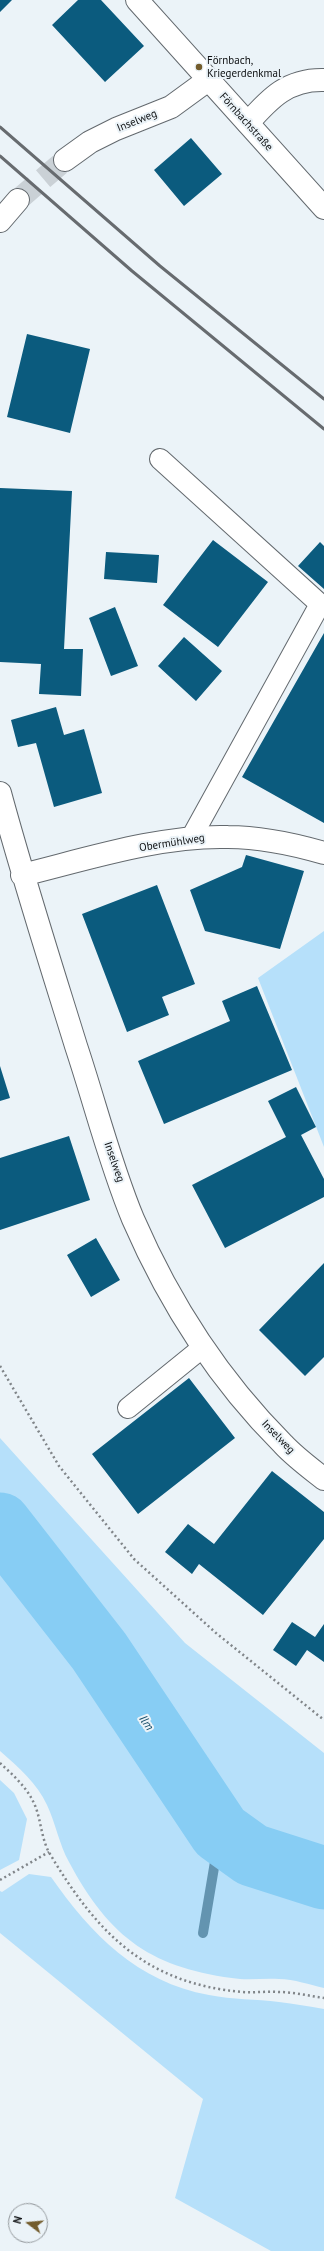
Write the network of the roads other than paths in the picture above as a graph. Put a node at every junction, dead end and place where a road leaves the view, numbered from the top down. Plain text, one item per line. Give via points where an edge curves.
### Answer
1 (137, 0) edge
2 (208, 80) junction
3 (324, 80) edge
4 (248, 123) junction
5 (65, 160) tunnel mouth
6 (18, 200) tunnel mouth
7 (324, 208) edge
8 (0, 221) edge
9 (160, 459) dead end
10 (0, 794) edge
11 (191, 838) junction
12 (324, 853) edge
13 (22, 875) junction
14 (202, 1348) junction
15 (128, 1408) dead end
16 (324, 1480) edge

1 - 2 street, Förnbachstraße
2 - 4 street, Förnbachstraße
2 - 5 street, Inselweg via 171,106 90,142
3 - 4 street via 294,83 269,99
4 - 7 street, Förnbachstraße
6 - 8 street
9 - 11 lane via 320,604
10 - 13 street, Inselweg
11 - 12 street, Obermühlweg via 228,837 262,840 295,844
11 - 13 street, Obermühlweg via 116,852
13 - 14 street, Inselweg via 133,1218 161,1276
14 - 15 lane
14 - 16 street, Inselweg via 283,1445

